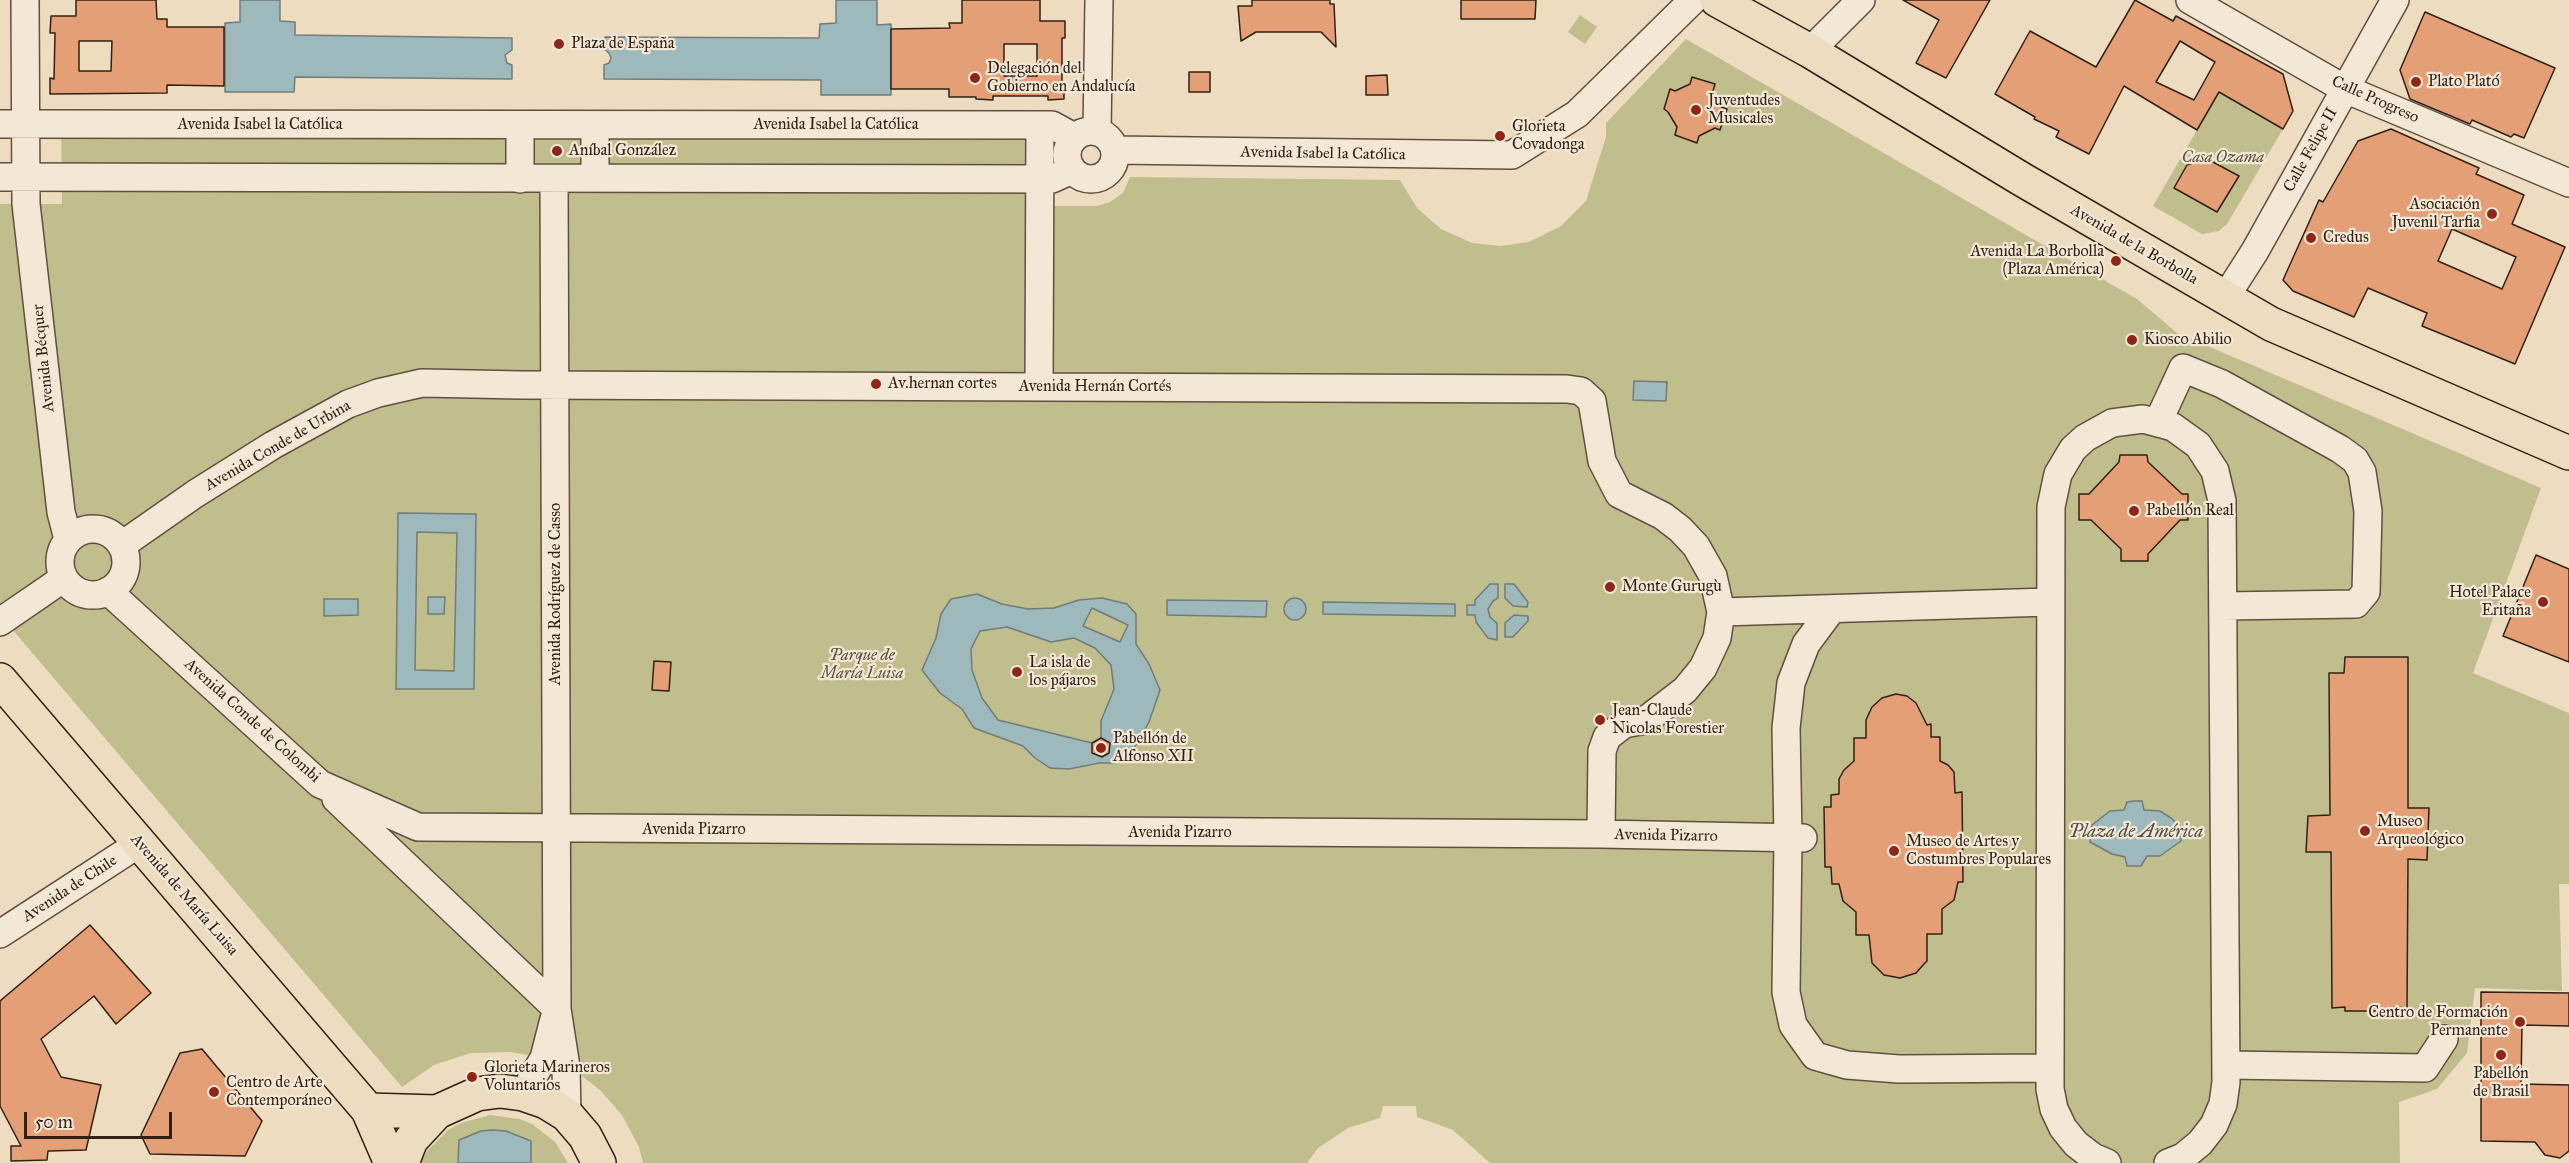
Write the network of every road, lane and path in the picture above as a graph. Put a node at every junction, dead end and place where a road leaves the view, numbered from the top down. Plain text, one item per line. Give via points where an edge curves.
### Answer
1 (25, 0) edge
2 (1099, 0) edge
3 (1693, 0) edge
4 (1717, 0) edge
5 (1860, 0) edge
6 (2190, 0) edge
7 (2396, 0) edge
8 (1810, 51) junction
9 (2345, 89) junction
10 (12, 124) edge
11 (520, 125) junction
12 (595, 125) junction
13 (1040, 125) junction
14 (1095, 140) junction
15 (1072, 170) junction
16 (12, 177) edge
17 (554, 178) junction
18 (595, 178) junction
19 (520, 179) junction
20 (1040, 179) junction
21 (2569, 183) edge
22 (2225, 298) junction
23 (555, 384) junction
24 (1039, 387) junction
25 (2158, 422) junction
26 (2569, 453) edge
27 (68, 539) junction
28 (122, 545) junction
29 (64, 578) junction
30 (108, 591) junction
31 (2049, 602) junction
32 (2224, 606) junction
33 (1832, 609) junction
34 (1721, 612) junction
35 (0, 622) edge
36 (0, 680) edge
37 (320, 784) junction
38 (556, 829) junction
39 (1601, 834) junction
40 (1796, 838) junction
41 (140, 843) junction
42 (0, 934) edge
43 (556, 1009) junction
44 (2444, 1040) dead end
45 (2227, 1065) junction
46 (2050, 1068) junction
47 (523, 1094) junction
48 (368, 1110) junction
49 (438, 1112) junction
50 (567, 1115) junction
51 (391, 1163) edge
52 (402, 1163) edge
53 (599, 1163) edge
54 (2107, 1163) edge
55 (2168, 1163) edge

1 - 10 street, Avenida Bécquer
2 - 14 street
3 - 14 street, Avenida Isabel la Católica via 1577,114 1512,154 1423,155
4 - 8 main road, Avenida de la Borbolla
5 - 8 street
6 - 9 street, Calle Progreso
7 - 9 street, Calle Felipe II
8 - 22 main road, Avenida de la Borbolla
9 - 21 street, Calle Progreso
9 - 22 street, Calle Felipe II
10 - 11 street, Avenida Isabel la Católica
10 - 16 street, Avenida Bécquer
11 - 12 street, Avenida Isabel la Católica
11 - 19 street
12 - 13 street, Avenida Isabel la Católica
12 - 18 street
13 - 14 street, Avenida Isabel la Católica via 1053,125
13 - 20 street
14 - 15 street via 1067,153
14 - 15 street via 1112,166 1101,177 1085,178
15 - 20 street via 1052,179
16 - 19 street
16 - 27 street, Avenida Bécquer
17 - 18 street
17 - 19 street
17 - 23 street, Avenida Rodríguez de Casso
18 - 20 street
20 - 24 street
22 - 26 main road, Avenida de la Borbolla via 2271,324
23 - 24 street, Avenida Hernán Cortés
23 - 28 street, Avenida Conde de Urbina via 422,383 348,404 273,445
23 - 38 street, Avenida Rodríguez de Casso
24 - 34 street, Avenida Hernán Cortés via 1581,392 1592,401 1602,461 1619,494 1663,516 1696,546 1713,576
25 - 31 street via 2143,419 2112,423 2073,449 2058,474 2051,507
25 - 32 street via 2186,435 2208,457 2220,486
25 - 32 street via 2183,368 2222,384 2340,449 2355,460 2362,472 2368,511 2366,592 2356,604
27 - 28 street via 91,528 114,536
27 - 29 street via 60,558
28 - 30 street via 126,566 123,576
29 - 30 street via 78,592 99,595
29 - 35 street
30 - 37 street, Avenida Conde de Colombi
31 - 33 street
31 - 46 street
32 - 45 street
33 - 34 street
33 - 40 street via 1806,644 1791,683 1786,728
34 - 39 street via 1717,638 1703,668 1685,690 1646,720 1624,724 1607,736 1602,751
36 - 41 main road, Avenida de María Luisa
37 - 38 street, Avenida Conde de Colombi via 418,827
37 - 43 street
38 - 39 street, Avenida Pizarro
38 - 43 street, Avenida Rodríguez de Casso
39 - 40 street, Avenida Pizarro
40 - 46 street via 1786,992 1793,1025 1815,1056 1847,1065 1899,1069
41 - 42 street, Avenida de Chile
41 - 48 main road, Avenida de María Luisa
43 - 47 street via 544,1058
43 - 50 street via 566,1067
44 - 45 street via 2425,1068
45 - 55 street via 2223,1104 2214,1125 2200,1143
46 - 54 street via 2054,1109 2063,1128 2076,1144
47 - 49 main road via 477,1094
47 - 50 main road
48 - 49 main road
48 - 51 main road, Avenida de María Luisa
49 - 52 main road via 411,1140
50 - 53 main road via 585,1136

